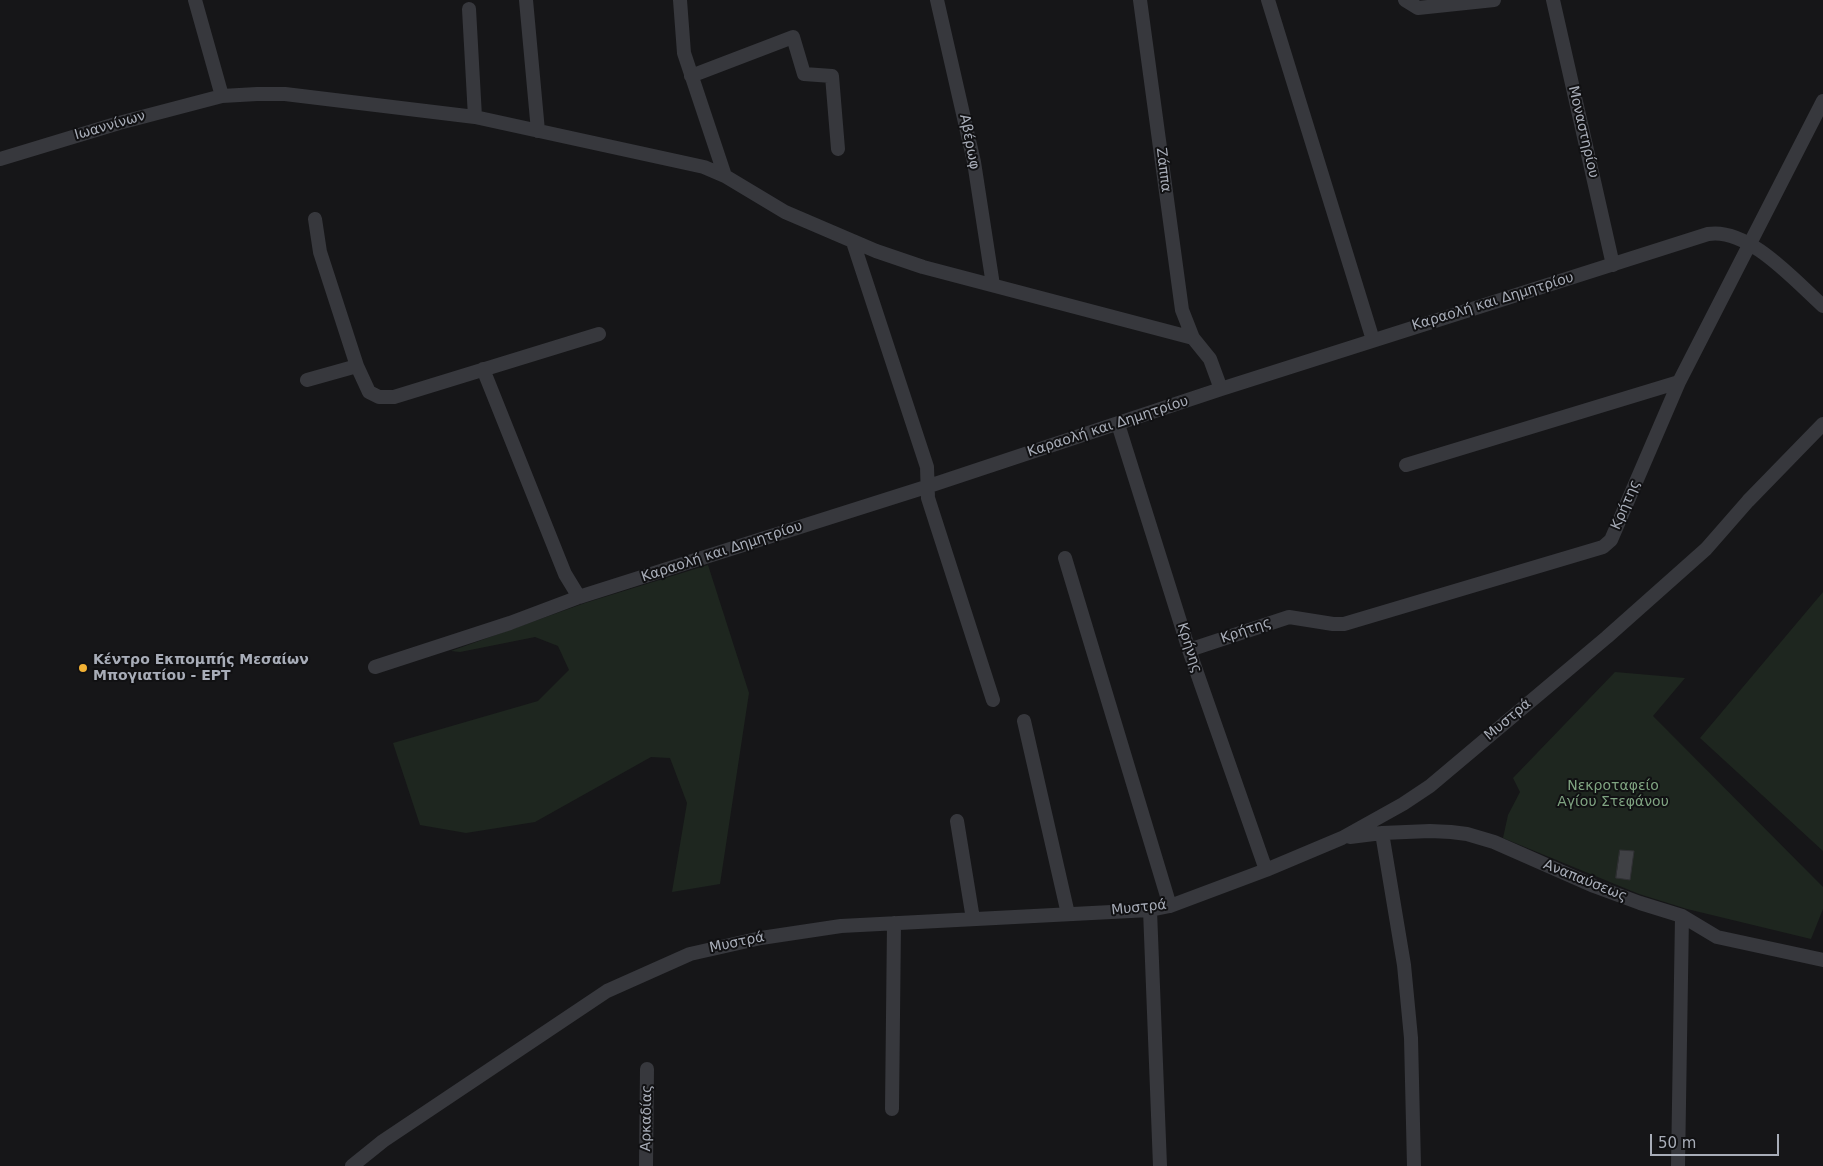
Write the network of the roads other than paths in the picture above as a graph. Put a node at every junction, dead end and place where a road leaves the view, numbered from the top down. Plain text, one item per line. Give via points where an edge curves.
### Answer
1 (195, 0) edge
2 (526, 0) edge
3 (680, 0) edge
4 (938, 0) edge
5 (1140, 0) edge
6 (1268, 0) edge
7 (1405, 0) edge
8 (1494, 0) edge
9 (1553, 0) edge
10 (469, 9) dead end
11 (691, 76) junction
12 (222, 96) junction
13 (1823, 101) edge
14 (474, 117) junction
15 (538, 131) junction
16 (838, 149) dead end
17 (0, 160) edge
18 (724, 176) junction
19 (315, 219) dead end
20 (853, 242) junction
21 (1750, 244) junction
22 (1613, 265) junction
23 (993, 285) junction
24 (1823, 306) edge
25 (599, 334) dead end
26 (1193, 338) junction
27 (1373, 340) junction
28 (357, 366) junction
29 (483, 369) junction
30 (307, 380) dead end
31 (1679, 382) junction
32 (1221, 389) junction
33 (1118, 424) junction
34 (1823, 424) edge
35 (1406, 465) dead end
36 (929, 486) junction
37 (1065, 558) dead end
38 (579, 597) junction
39 (1189, 650) junction
40 (375, 667) dead end
41 (993, 700) dead end
42 (1024, 721) dead end
43 (957, 820) dead end
44 (1382, 833) junction
45 (1342, 838) junction
46 (1266, 870) junction
47 (1170, 906) junction
48 (1150, 910) junction
49 (1068, 914) junction
50 (1682, 916) junction
51 (973, 919) junction
52 (894, 923) junction
53 (1823, 960) edge
54 (647, 1069) dead end
55 (892, 1109) dead end
56 (352, 1166) edge
57 (646, 1166) edge
58 (1160, 1166) edge
59 (1414, 1166) edge
60 (1678, 1166) edge

1 - 12 street
2 - 15 street
3 - 11 street via 684,53
4 - 23 street, Αβέρωφ via 974,162
5 - 26 street, Ζάππα via 1182,310
6 - 27 street
7 - 8 street via 1418,8
9 - 22 street, Μοναστηρίου
10 - 14 street
11 - 16 street via 793,37 804,74 832,76
11 - 18 street
12 - 14 street, Ιωαννίνων via 285,94
12 - 17 street, Ιωαννίνων via 119,123
13 - 21 street, Κρήτης
14 - 15 street, Ιωαννίνων
15 - 18 street, Ιωαννίνων via 704,167
18 - 20 street, Ιωαννίνων via 785,212
19 - 28 street via 320,252
20 - 23 street, Ιωαννίνων via 923,267
20 - 36 street via 927,467
21 - 22 street, Καραολή και Δημητρίου via 1718,232
21 - 24 street, Καραολή και Δημητρίου
21 - 31 street, Κρήτης
22 - 27 street, Καραολή και Δημητρίου
23 - 26 street, Ιωαννίνων
25 - 29 street
26 - 32 street, Ζάππα via 1210,359
27 - 32 street, Καραολή και Δημητρίου
28 - 29 street via 369,392 379,397 394,396
28 - 30 street
29 - 38 street via 565,574
31 - 35 street
31 - 39 street, Κρήτης via 1611,540 1603,547 1344,624 1289,617
32 - 33 street, Καραολή και Δημητρίου
33 - 36 street, Καραολή και Δημητρίου
33 - 39 street, Κρήνης
34 - 45 street, Μυστρά via 1706,549 1607,637 1430,786
36 - 38 street, Καραολή και Δημητρίου
36 - 41 street via 928,498
37 - 47 street
38 - 40 street, Καραολή και Δημητρίου
39 - 46 street, Κρήνης
42 - 49 street
43 - 51 street
44 - 45 street, Αναπαύσεως
44 - 50 street, Αναπαύσεως via 1467,834 1494,842 1612,893
44 - 59 street via 1404,965 1411,1038
45 - 46 street, Μυστρά
46 - 47 street, Μυστρά
47 - 48 street, Μυστρά
48 - 49 street, Μυστρά
48 - 58 street
49 - 51 street, Μυστρά
50 - 53 street, Αναπαύσεως via 1717,937
50 - 60 street
51 - 52 street, Μυστρά
52 - 55 street
52 - 56 street, Μυστρά via 812,930 724,945 690,954 616,987 383,1141
54 - 57 street, Αρκαδίας

